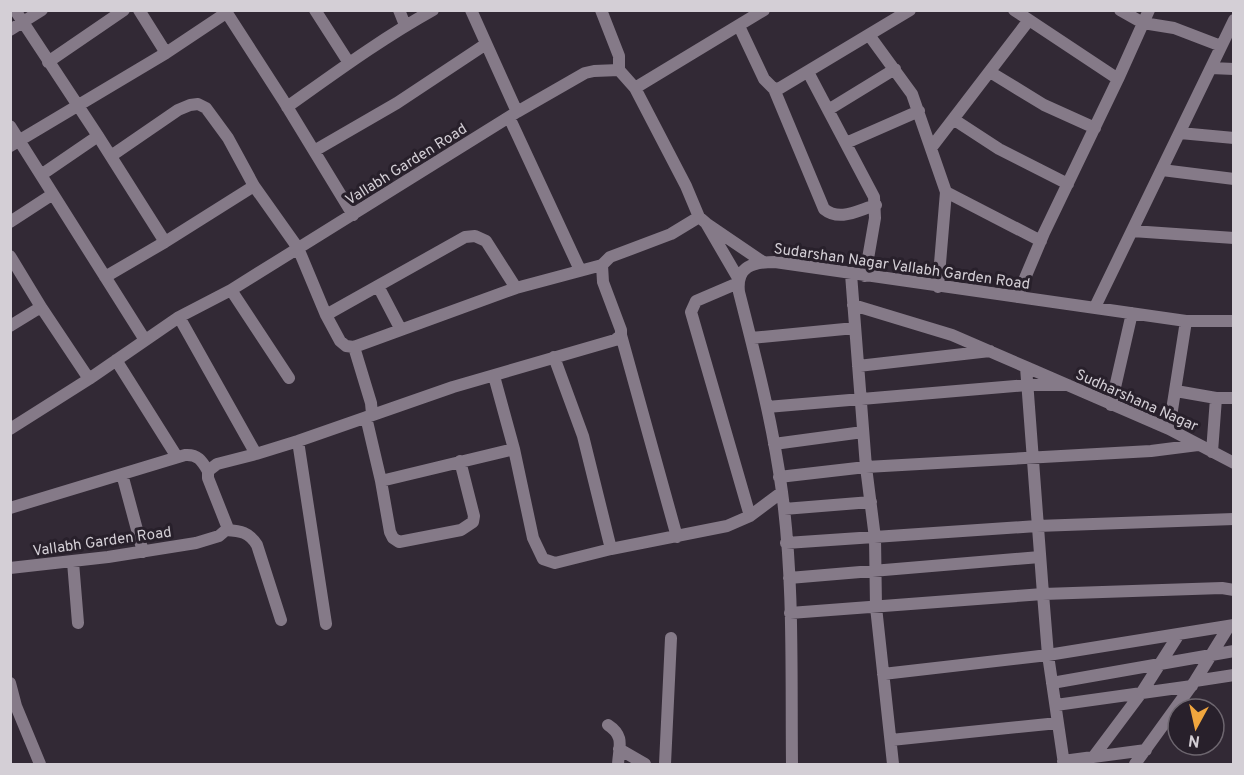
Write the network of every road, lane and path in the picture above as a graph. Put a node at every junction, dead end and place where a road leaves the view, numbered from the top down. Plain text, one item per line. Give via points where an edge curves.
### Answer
1 (15, 10) edge
2 (42, 10) edge
3 (124, 10) edge
4 (139, 10) edge
5 (315, 10) edge
6 (399, 10) edge
7 (432, 10) edge
8 (471, 10) edge
9 (602, 10) edge
10 (764, 10) edge
11 (910, 10) edge
12 (1014, 10) edge
13 (1120, 10) edge
14 (1149, 10) edge
15 (225, 12) edge
16 (1029, 20) junction
17 (1233, 20) edge
18 (22, 23) junction
19 (1143, 23) junction
20 (405, 25) junction
21 (739, 26) junction
22 (10, 30) edge
23 (869, 35) junction
24 (486, 44) junction
25 (1221, 46) junction
26 (166, 53) junction
27 (48, 62) junction
28 (348, 63) junction
29 (1211, 68) junction
30 (895, 69) junction
31 (1233, 69) edge
32 (619, 70) junction
33 (808, 72) junction
34 (990, 72) junction
35 (1119, 79) junction
36 (635, 88) junction
37 (774, 89) junction
38 (77, 105) junction
39 (287, 107) junction
40 (828, 110) junction
41 (919, 111) junction
42 (513, 115) junction
43 (953, 119) junction
44 (10, 126) edge
45 (1095, 128) junction
46 (1180, 133) junction
47 (98, 136) junction
48 (1233, 138) edge
49 (15, 143) edge
50 (846, 143) junction
51 (931, 148) junction
52 (314, 151) junction
53 (111, 156) junction
54 (1162, 170) junction
55 (41, 175) junction
56 (1233, 179) edge
57 (1068, 184) junction
58 (254, 186) junction
59 (946, 192) junction
60 (53, 194) junction
61 (876, 205) junction
62 (353, 215) junction
63 (703, 220) junction
64 (10, 222) edge
65 (1132, 231) junction
66 (1233, 238) edge
67 (1041, 241) junction
68 (165, 242) junction
69 (298, 248) junction
70 (10, 256) edge
71 (763, 262) junction
72 (602, 265) junction
73 (580, 270) junction
74 (851, 274) junction
75 (865, 276) junction
76 (105, 277) junction
77 (738, 280) junction
78 (378, 286) junction
79 (938, 287) junction
80 (516, 288) junction
81 (231, 290) junction
82 (1017, 297) junction
83 (853, 305) junction
84 (41, 307) junction
85 (1095, 307) junction
86 (1132, 313) junction
87 (326, 315) junction
88 (179, 317) junction
89 (1186, 321) junction
90 (1233, 321) edge
91 (10, 326) edge
92 (855, 328) junction
93 (401, 330) junction
94 (621, 335) junction
95 (751, 338) junction
96 (145, 340) junction
97 (354, 347) junction
98 (991, 351) junction
99 (554, 357) junction
100 (116, 360) junction
101 (858, 366) junction
102 (1026, 367) junction
103 (494, 376) junction
104 (289, 378) dead end
105 (89, 379) junction
106 (1068, 385) junction
107 (1027, 386) junction
108 (1176, 391) junction
109 (1216, 398) junction
110 (1233, 398) edge
111 (861, 400) junction
112 (1111, 405) junction
113 (767, 407) junction
114 (369, 416) junction
115 (10, 429) edge
116 (1169, 429) junction
117 (863, 432) junction
118 (297, 441) junction
119 (774, 444) junction
120 (1198, 445) junction
121 (514, 449) junction
122 (1212, 452) junction
123 (256, 454) junction
124 (1032, 456) junction
125 (177, 457) junction
126 (460, 461) junction
127 (1233, 463) edge
128 (213, 467) junction
129 (866, 467) junction
130 (122, 474) junction
131 (779, 477) junction
132 (381, 481) junction
133 (782, 492) junction
134 (870, 502) junction
135 (10, 508) edge
136 (784, 509) junction
137 (750, 516) junction
138 (1233, 519) edge
139 (1037, 526) junction
140 (226, 530) junction
141 (677, 537) junction
142 (875, 538) junction
143 (786, 543) junction
144 (611, 549) junction
145 (143, 552) junction
146 (1040, 557) junction
147 (73, 561) junction
148 (10, 568) edge
149 (875, 570) junction
150 (789, 578) junction
151 (1233, 590) edge
152 (1042, 594) junction
153 (876, 607) junction
154 (790, 613) junction
155 (281, 620) dead end
156 (78, 623) dead end
157 (326, 624) dead end
158 (1231, 625) edge
159 (1179, 634) junction
160 (671, 638) dead end
161 (1233, 651) edge
162 (1212, 654) junction
163 (1048, 655) junction
164 (1159, 664) junction
165 (883, 674) junction
166 (1233, 675) edge
167 (10, 683) edge
168 (1053, 683) junction
169 (1193, 683) junction
170 (1142, 692) junction
171 (1056, 705) junction
172 (13, 707) edge
173 (1058, 723) junction
174 (608, 725) dead end
175 (891, 740) junction
176 (619, 749) junction
177 (1146, 750) junction
178 (1090, 761) edge
179 (1064, 763) edge
180 (40, 765) edge
181 (618, 765) edge
182 (645, 765) edge
183 (665, 765) edge
184 (792, 765) edge
185 (893, 765) edge
186 (1135, 765) edge

1 - 18 street
2 - 18 street
3 - 27 street
4 - 26 street
5 - 28 street
6 - 20 street
7 - 20 street
8 - 24 street
9 - 32 street via 619,56
10 - 21 street
11 - 23 street
12 - 16 street
13 - 19 street
14 - 19 street
15 - 26 street
15 - 39 street
16 - 34 street
16 - 35 street
17 - 25 street
18 - 22 street
18 - 27 street
19 - 25 street via 1174,28
19 - 35 street
20 - 28 street
21 - 36 street
21 - 37 street via 764,79
23 - 30 street
23 - 33 street
24 - 42 street
24 - 52 street via 397,103
25 - 29 street
26 - 38 street
27 - 38 street
28 - 39 street
29 - 31 street
29 - 46 street
30 - 40 street
30 - 41 street
32 - 36 street
32 - 42 street, Vallabh Garden Road via 585,73
33 - 37 street
33 - 40 street
34 - 43 street
34 - 45 street via 1044,105
35 - 45 street
36 - 63 street
37 - 61 street via 824,209 838,217
38 - 47 street
38 - 49 street
39 - 52 street
40 - 50 street
41 - 50 street
41 - 51 street
42 - 62 street, Vallabh Garden Road
42 - 73 street
43 - 51 street
43 - 57 street via 999,149
44 - 49 street
45 - 57 street
46 - 48 street
46 - 54 street
47 - 53 street
47 - 55 street
49 - 55 street
50 - 61 street
51 - 59 street
52 - 62 street
53 - 58 street via 178,110 198,104 213,115
53 - 68 street
54 - 56 street
54 - 65 street
55 - 60 street
57 - 67 street
58 - 68 street
58 - 69 street
59 - 67 street
59 - 79 street
60 - 64 street
60 - 76 street
61 - 75 street
62 - 69 street, Vallabh Garden Road
63 - 71 street
63 - 72 street via 610,258
63 - 77 street
65 - 66 street
65 - 85 street
67 - 82 street
68 - 76 street
69 - 81 street, Vallabh Garden Road
69 - 87 street
70 - 84 street
71 - 74 street, Sudarshan Nagar Vallabh Garden Road
71 - 77 street, Sudarshan Nagar Vallabh Garden Road via 745,269
72 - 73 street
72 - 94 street via 603,282
73 - 80 street
74 - 75 street, Sudarshan Nagar Vallabh Garden Road
74 - 83 street
75 - 79 street, Sudarshan Nagar Vallabh Garden Road
76 - 96 street
77 - 95 street
77 - 137 street, Sudarshan Nagar Vallabh Garden Road via 696,301 691,312
78 - 80 street via 465,237 475,236 486,241
78 - 87 street
78 - 93 street
79 - 82 street, Sudarshan Nagar Vallabh Garden Road
80 - 93 street
81 - 88 street, Vallabh Garden Road
81 - 104 street
82 - 85 street, Sudarshan Nagar Vallabh Garden Road
83 - 92 street
83 - 98 street, Sudharshana Nagar
84 - 91 street
84 - 105 street
85 - 86 street, Sudarshan Nagar Vallabh Garden Road
86 - 89 street, Sudarshan Nagar Vallabh Garden Road
86 - 112 street
87 - 97 street via 340,341
88 - 96 street, Vallabh Garden Road
88 - 123 street
89 - 90 street, Sudarshan Nagar Vallabh Garden Road
89 - 108 street
92 - 95 street
92 - 101 street
93 - 97 street
94 - 99 street
94 - 141 street
95 - 113 street
96 - 100 street, Vallabh Garden Road
97 - 114 street via 371,403
98 - 101 street
98 - 102 street, Sudharshana Nagar
99 - 103 street
99 - 144 street via 583,436
100 - 105 street, Vallabh Garden Road
100 - 125 street
101 - 111 street
102 - 106 street, Sudharshana Nagar
102 - 107 street
103 - 114 street
103 - 121 street
105 - 115 street, Vallabh Garden Road
106 - 107 street
106 - 112 street, Sudharshana Nagar
107 - 111 street
107 - 124 street
108 - 109 street
108 - 116 street
109 - 110 street
109 - 122 street
111 - 113 street
111 - 117 street
112 - 116 street, Sudharshana Nagar
113 - 119 street
114 - 118 street
114 - 132 street
116 - 120 street, Sudharshana Nagar
117 - 119 street
117 - 129 street
118 - 123 street
118 - 157 street
119 - 131 street
120 - 122 street, Sudharshana Nagar
120 - 124 street
121 - 126 street
121 - 144 street via 533,538 543,559 555,563
122 - 127 street, Sudharshana Nagar
123 - 128 street
124 - 129 street
124 - 139 street
125 - 128 street via 193,454
125 - 130 street
126 - 132 street
126 - 132 street via 474,516 473,522 461,530 399,542 393,538
128 - 140 street via 208,478 226,520
129 - 131 street
129 - 134 street
130 - 135 street
130 - 145 street
131 - 133 street
133 - 136 street
133 - 137 street
134 - 136 street
134 - 142 street
136 - 143 street
137 - 141 street via 727,526
138 - 139 street
139 - 142 street
139 - 146 street
140 - 145 street, Vallabh Garden Road via 196,543
140 - 155 street via 241,531 257,545
141 - 144 street
142 - 143 street
142 - 149 street
143 - 150 street
145 - 147 street, Vallabh Garden Road
146 - 149 street
146 - 152 street
147 - 148 street, Vallabh Garden Road
147 - 156 street
149 - 150 street
149 - 153 street
150 - 154 street
151 - 152 street
152 - 153 street
152 - 163 street
153 - 154 street
153 - 165 street
154 - 184 street
158 - 159 street
158 - 162 street
159 - 163 street
159 - 164 street
160 - 183 street
161 - 162 street
162 - 164 street
162 - 169 street
163 - 165 street
163 - 168 street
164 - 168 street
164 - 170 street
165 - 175 street
166 - 169 street
167 - 172 street
168 - 171 street
169 - 170 street
169 - 177 street
170 - 171 street
170 - 178 street
171 - 173 street
172 - 180 street
173 - 175 street
173 - 179 street
174 - 176 street via 618,733
175 - 185 street
176 - 181 street
176 - 182 street
177 - 178 street
177 - 186 street
178 - 179 street

